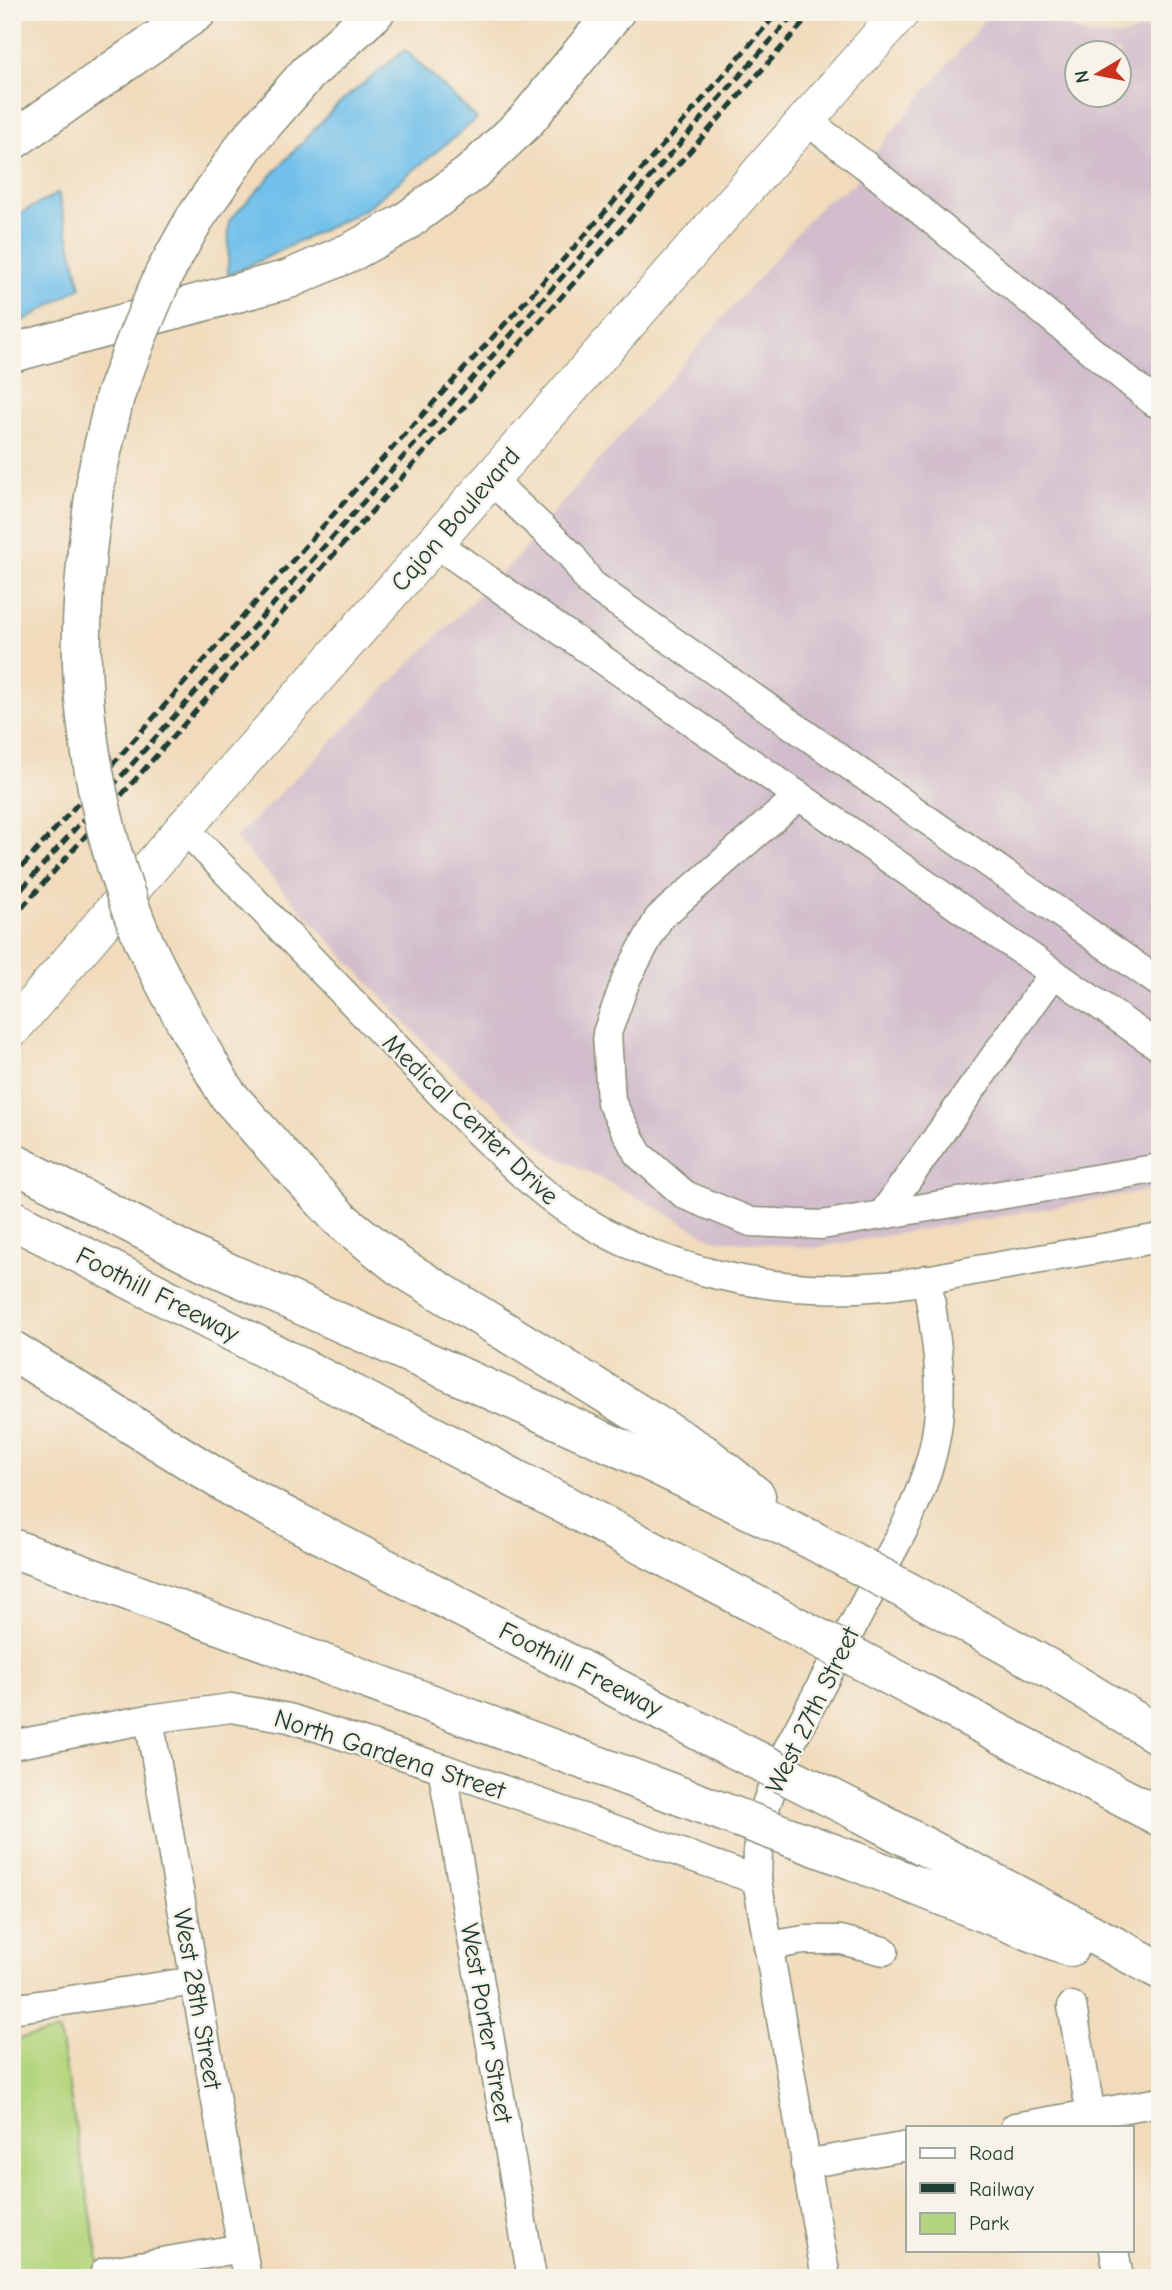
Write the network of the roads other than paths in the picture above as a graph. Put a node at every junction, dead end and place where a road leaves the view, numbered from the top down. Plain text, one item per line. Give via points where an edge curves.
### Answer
1 (197, 12) edge
2 (375, 12) edge
3 (615, 12) edge
4 (901, 12) edge
5 (806, 120) junction
6 (12, 141) edge
7 (12, 354) edge
8 (1160, 399) edge
9 (490, 480) junction
10 (435, 543) junction
11 (799, 796) junction
12 (184, 828) junction
13 (1054, 973) junction
14 (1160, 983) edge
15 (12, 1029) edge
16 (1160, 1047) edge
17 (17, 1165) edge
18 (1160, 1168) edge
19 (882, 1215) junction
20 (12, 1219) edge
21 (1160, 1238) edge
22 (927, 1279) junction
23 (12, 1350) edge
24 (810, 1539) junction
25 (24, 1552) edge
26 (149, 1719) junction
27 (1160, 1736) edge
28 (12, 1745) edge
29 (442, 1768) junction
30 (1160, 1817) edge
31 (757, 1880) junction
32 (768, 1946) junction
33 (884, 1951) dead end
34 (1160, 1970) edge
35 (195, 1981) junction
36 (1160, 1983) edge
37 (1072, 2006) dead end
38 (12, 2009) edge
39 (1160, 2102) edge
40 (1091, 2121) edge
41 (1028, 2126) edge
42 (906, 2146) edge
43 (805, 2164) junction
44 (242, 2248) junction
45 (1114, 2252) edge
46 (105, 2272) dead end
47 (247, 2278) edge
48 (533, 2278) edge
49 (825, 2278) edge
50 (1119, 2278) edge

1 - 6 highway
2 - 24 highway, bridge via 308,72 246,144 194,220 164,274 115,396 97,473 82,646 86,720 117,868 143,939 228,1094 350,1227 399,1266 704,1454
3 - 7 highway via 525,122 470,174 404,223 289,279
4 - 5 main road, Cajon Boulevard
5 - 8 street via 1154,402
5 - 9 main road, Cajon Boulevard
9 - 10 main road, Cajon Boulevard
9 - 14 street via 571,555 591,584
10 - 11 street
10 - 12 main road, Cajon Boulevard
11 - 13 street
11 - 19 street via 659,918 626,976 607,1033 611,1102 638,1154 685,1195 751,1222 822,1225
12 - 15 main road, Cajon Boulevard
12 - 22 street, Medical Center Drive via 478,1132 520,1173 576,1215 663,1260 742,1281 834,1288
13 - 16 street
13 - 19 street
17 - 24 highway via 205,1262 629,1452
18 - 19 street
20 - 30 highway, Foothill Freeway, bridge
21 - 22 street, Medical Center Drive
22 - 31 street, West 27th Street via 940,1399 924,1482 781,1762 766,1805
23 - 34 highway, Foothill Freeway, bridge via 242,1493
24 - 27 highway, bridge via 1052,1670
25 - 36 highway, bridge via 854,1861
26 - 28 street, North Gardena Street
26 - 29 street, North Gardena Street via 231,1708 289,1718
26 - 35 street, West 28th Street
29 - 31 street, North Gardena Street
29 - 48 street, West Porter Street
31 - 32 street, West 27th Street
32 - 33 street via 841,1940
32 - 43 street, West 27th Street
35 - 38 street
35 - 44 street, West 28th Street
37 - 40 street
39 - 40 street
40 - 41 street
42 - 43 street
43 - 49 street, West 27th Street
44 - 46 street
44 - 47 street, West 28th Street
45 - 50 street

